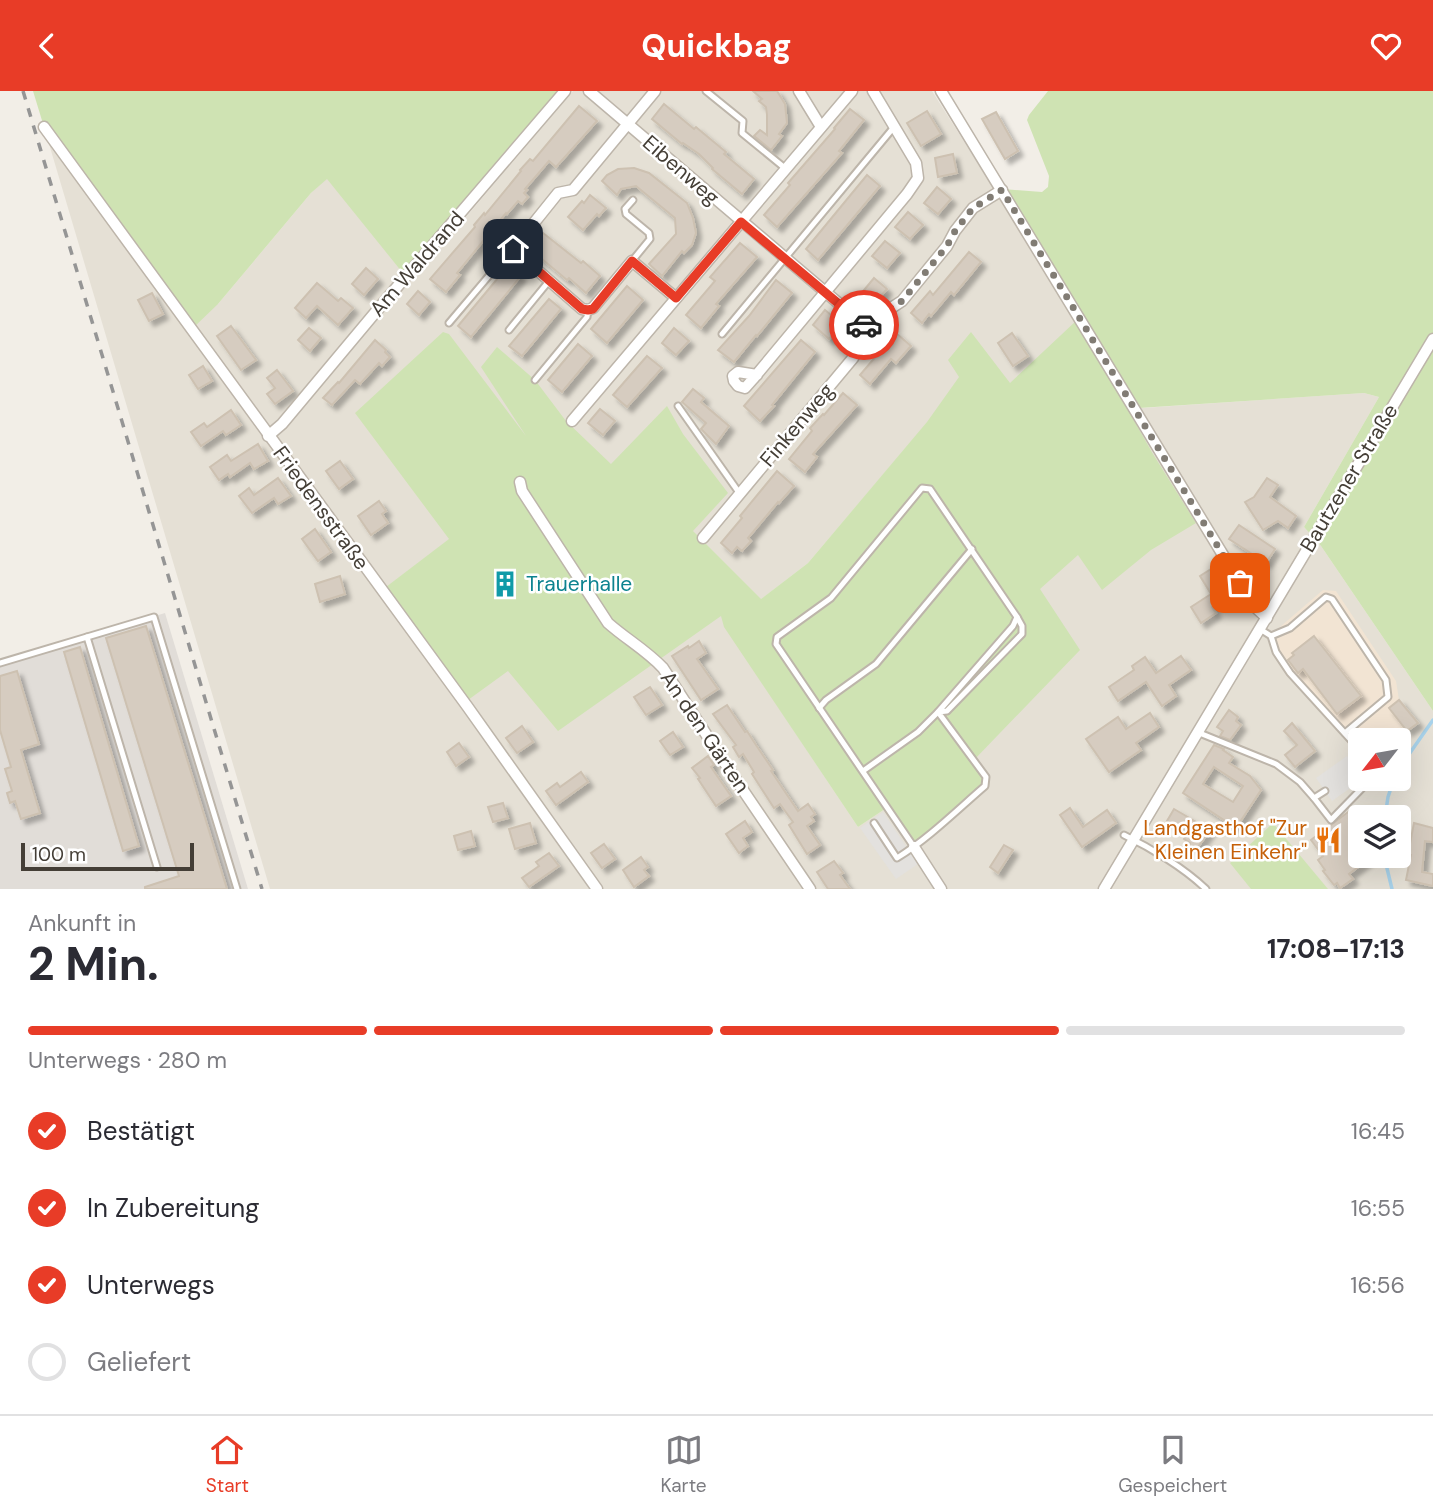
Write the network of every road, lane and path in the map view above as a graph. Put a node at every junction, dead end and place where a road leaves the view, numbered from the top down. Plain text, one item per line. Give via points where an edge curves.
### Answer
1 (565, 91) edge
2 (589, 91) edge
3 (656, 91) edge
4 (706, 91) edge
5 (799, 91) edge
6 (852, 91) edge
7 (873, 91) edge
8 (941, 91) edge
9 (628, 125) junction
10 (44, 127) dead end
11 (821, 127) junction
12 (894, 127) junction
13 (786, 169) junction
14 (1002, 190) junction
15 (633, 200) dead end
16 (741, 222) junction
17 (513, 249) junction
18 (785, 258) junction
19 (632, 261) junction
20 (549, 281) junction
21 (827, 293) junction
22 (676, 298) junction
23 (588, 310) junction
24 (449, 323) dead end
25 (509, 330) dead end
26 (870, 330) junction
27 (722, 334) dead end
28 (1433, 339) edge
29 (757, 375) dead end
30 (535, 380) dead end
31 (678, 406) dead end
32 (572, 421) dead end
33 (268, 436) junction
34 (520, 482) dead end
35 (740, 494) junction
36 (704, 538) dead end
37 (972, 549) junction
38 (1017, 617) junction
39 (1266, 618) junction
40 (1260, 629) junction
41 (1271, 636) junction
42 (87, 637) junction
43 (0, 663) edge
44 (819, 708) junction
45 (938, 712) junction
46 (1197, 732) junction
47 (1345, 733) junction
48 (1348, 736) edge
49 (863, 771) junction
50 (1325, 791) dead end
51 (1359, 791) edge
52 (1314, 798) junction
53 (874, 824) dead end
54 (1129, 838) junction
55 (914, 848) junction
56 (157, 867) dead end
57 (237, 889) edge
58 (597, 889) edge
59 (810, 889) edge
60 (941, 889) edge
61 (1104, 889) edge
62 (1206, 889) edge

1 - 33 street, Am Waldrand
2 - 9 street, Eibenweg
3 - 9 street
4 - 13 lane via 743,121 742,133
5 - 11 street
6 - 11 street
7 - 12 street
8 - 14 street
9 - 16 street, Eibenweg
9 - 17 street via 573,190 558,193
10 - 33 street, Friedensstraße
11 - 13 street
12 - 18 lane
12 - 21 street via 916,163 919,178
13 - 16 street
14 - 26 street, Finkenweg via 973,208 902,301
14 - 39 street via 1254,606
15 - 19 lane via 626,214 650,239
16 - 18 street, Eibenweg
16 - 22 street
17 - 20 street
17 - 24 lane
18 - 21 street, Eibenweg
18 - 27 lane
19 - 22 street
19 - 23 street
20 - 23 street
20 - 25 lane
21 - 26 street, Eibenweg
21 - 29 street
22 - 32 street
23 - 30 lane
26 - 35 street, Finkenweg via 853,358
28 - 39 street, Bautzener Straße
31 - 35 lane
33 - 58 street, Friedensstraße
34 - 59 street, An den Gärten via 608,623 663,668
35 - 36 street, Finkenweg
37 - 38 lane
37 - 44 lane via 876,664
37 - 44 lane via 930,489 922,488 831,597 777,637 776,644
38 - 45 lane
38 - 45 lane via 1022,634 947,711
39 - 40 street, Bautzener Straße
40 - 41 lane
40 - 46 street, Bautzener Straße
41 - 47 lane via 1290,673
41 - 47 lane via 1290,628 1326,597 1332,599 1385,680 1388,697
42 - 43 lane
42 - 56 lane
42 - 57 lane via 154,617
44 - 49 lane
45 - 49 lane
45 - 55 lane via 986,777 985,786
46 - 52 lane via 1276,764
46 - 54 street, Bautzener Straße
47 - 48 lane
49 - 55 lane
50 - 52 lane
51 - 52 lane via 1331,820
53 - 55 lane via 897,859
54 - 61 street, Bautzener Straße
54 - 62 lane
55 - 60 street

